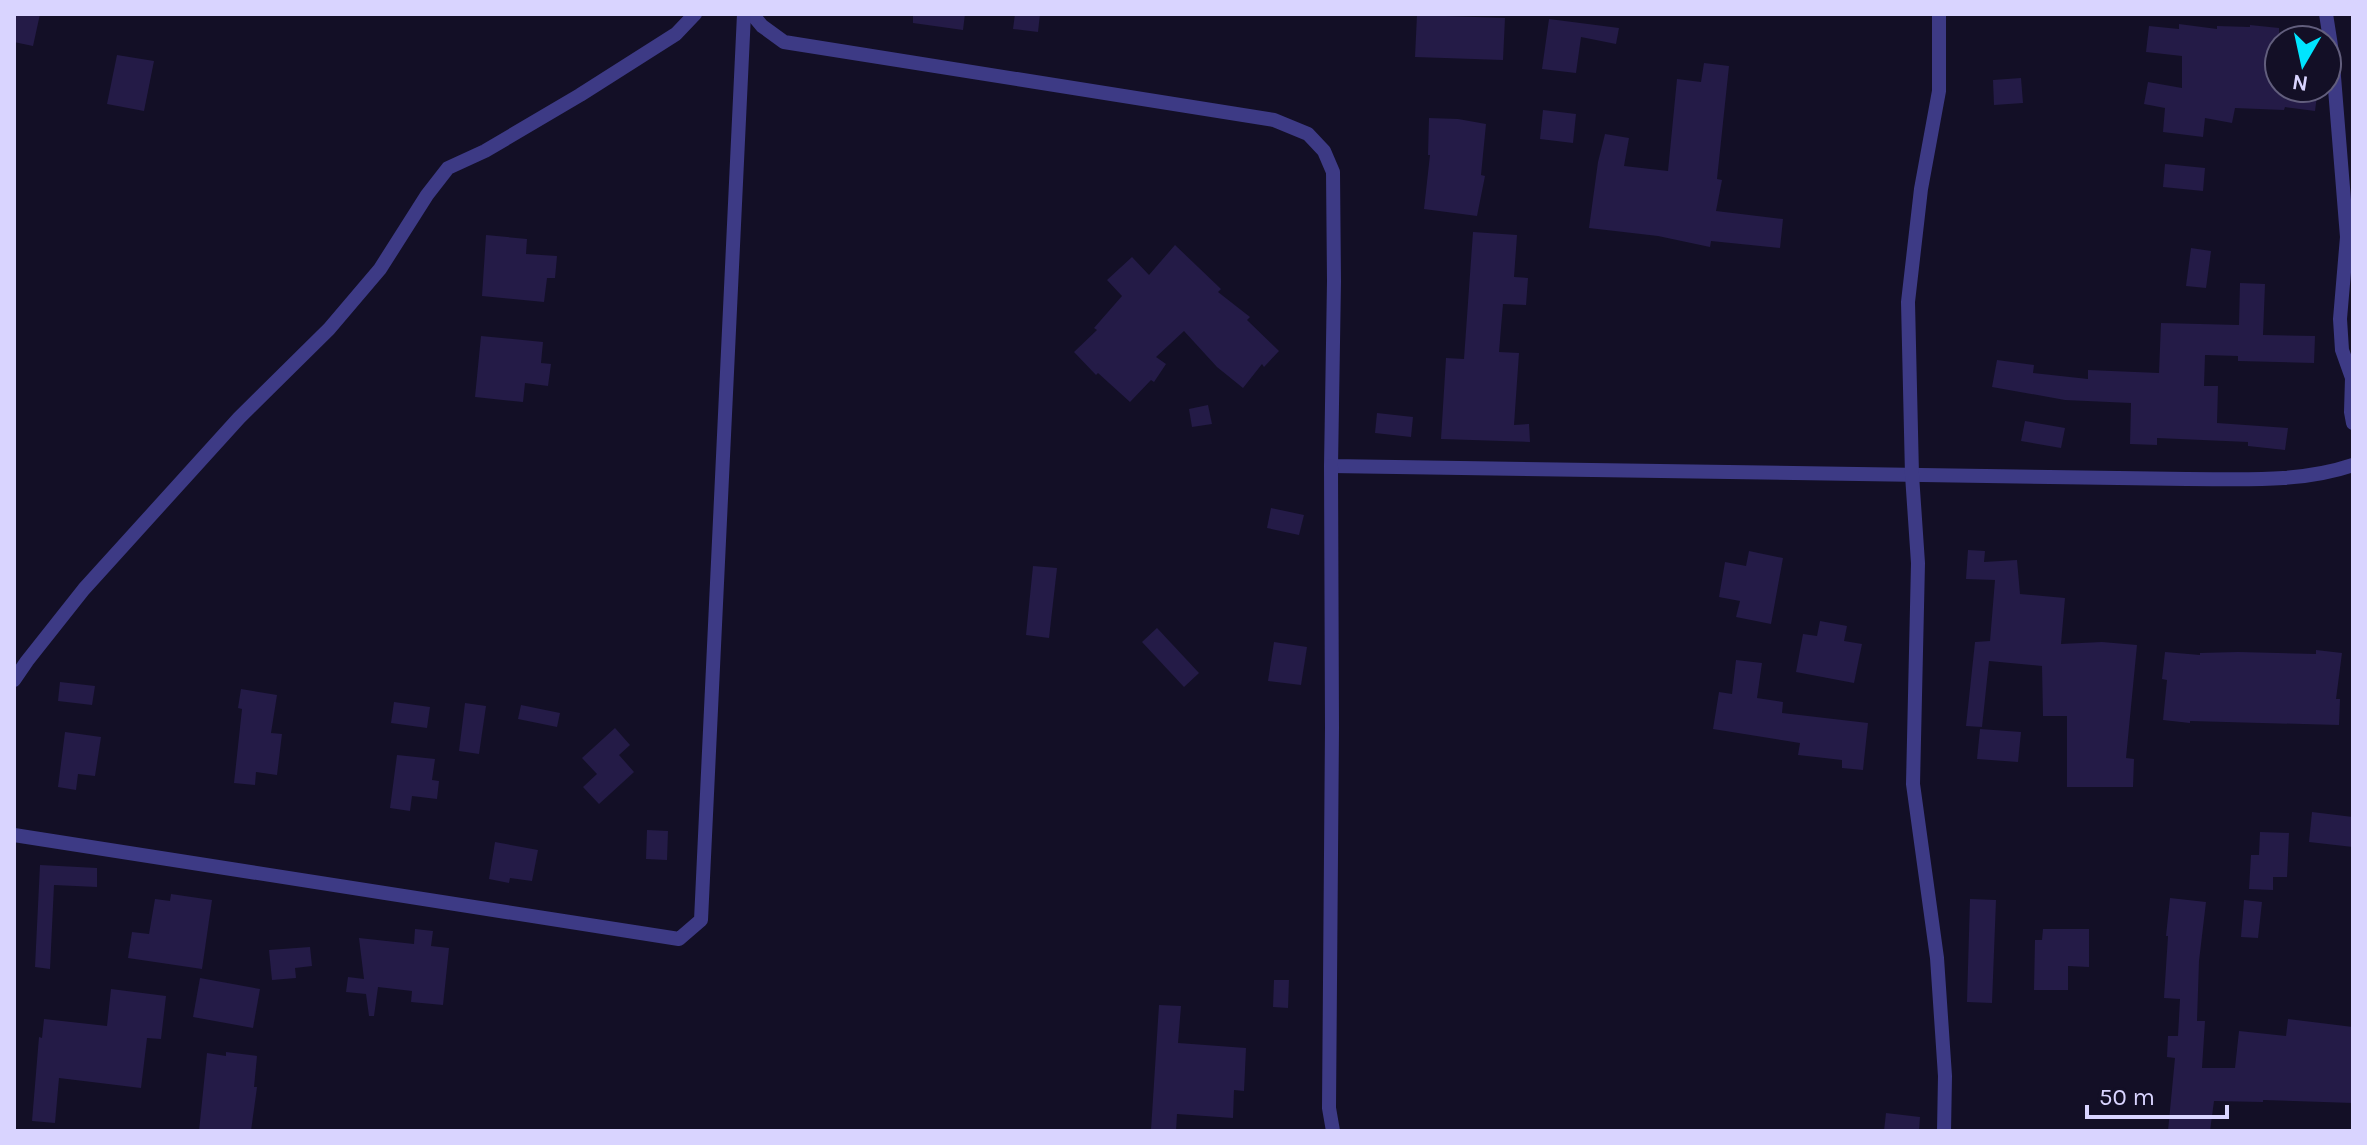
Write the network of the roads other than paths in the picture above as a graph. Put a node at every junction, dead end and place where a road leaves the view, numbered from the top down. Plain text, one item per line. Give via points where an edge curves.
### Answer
1 (695, 14) edge
2 (744, 14) edge
3 (752, 14) edge
4 (1939, 14) edge
5 (2326, 14) edge
6 (2353, 112) edge
7 (2338, 119) junction
8 (2353, 423) edge
9 (2353, 465) edge
10 (1331, 466) junction
11 (1912, 475) junction
12 (14, 680) edge
13 (14, 835) edge
14 (1333, 1131) edge
15 (1944, 1131) edge

1 - 12 street via 676,34 580,95 448,168 380,269 84,589
2 - 13 street via 701,920 679,939
3 - 10 street via 784,42 1274,120 1308,134 1324,151 1333,172
4 - 11 street via 1939,91 1908,302
5 - 7 street
6 - 7 street
7 - 8 street via 2347,237 2340,319 2342,350 2352,378
9 - 11 street via 2269,479
10 - 11 street
10 - 14 street
11 - 15 street via 1918,563 1913,784 1937,958

